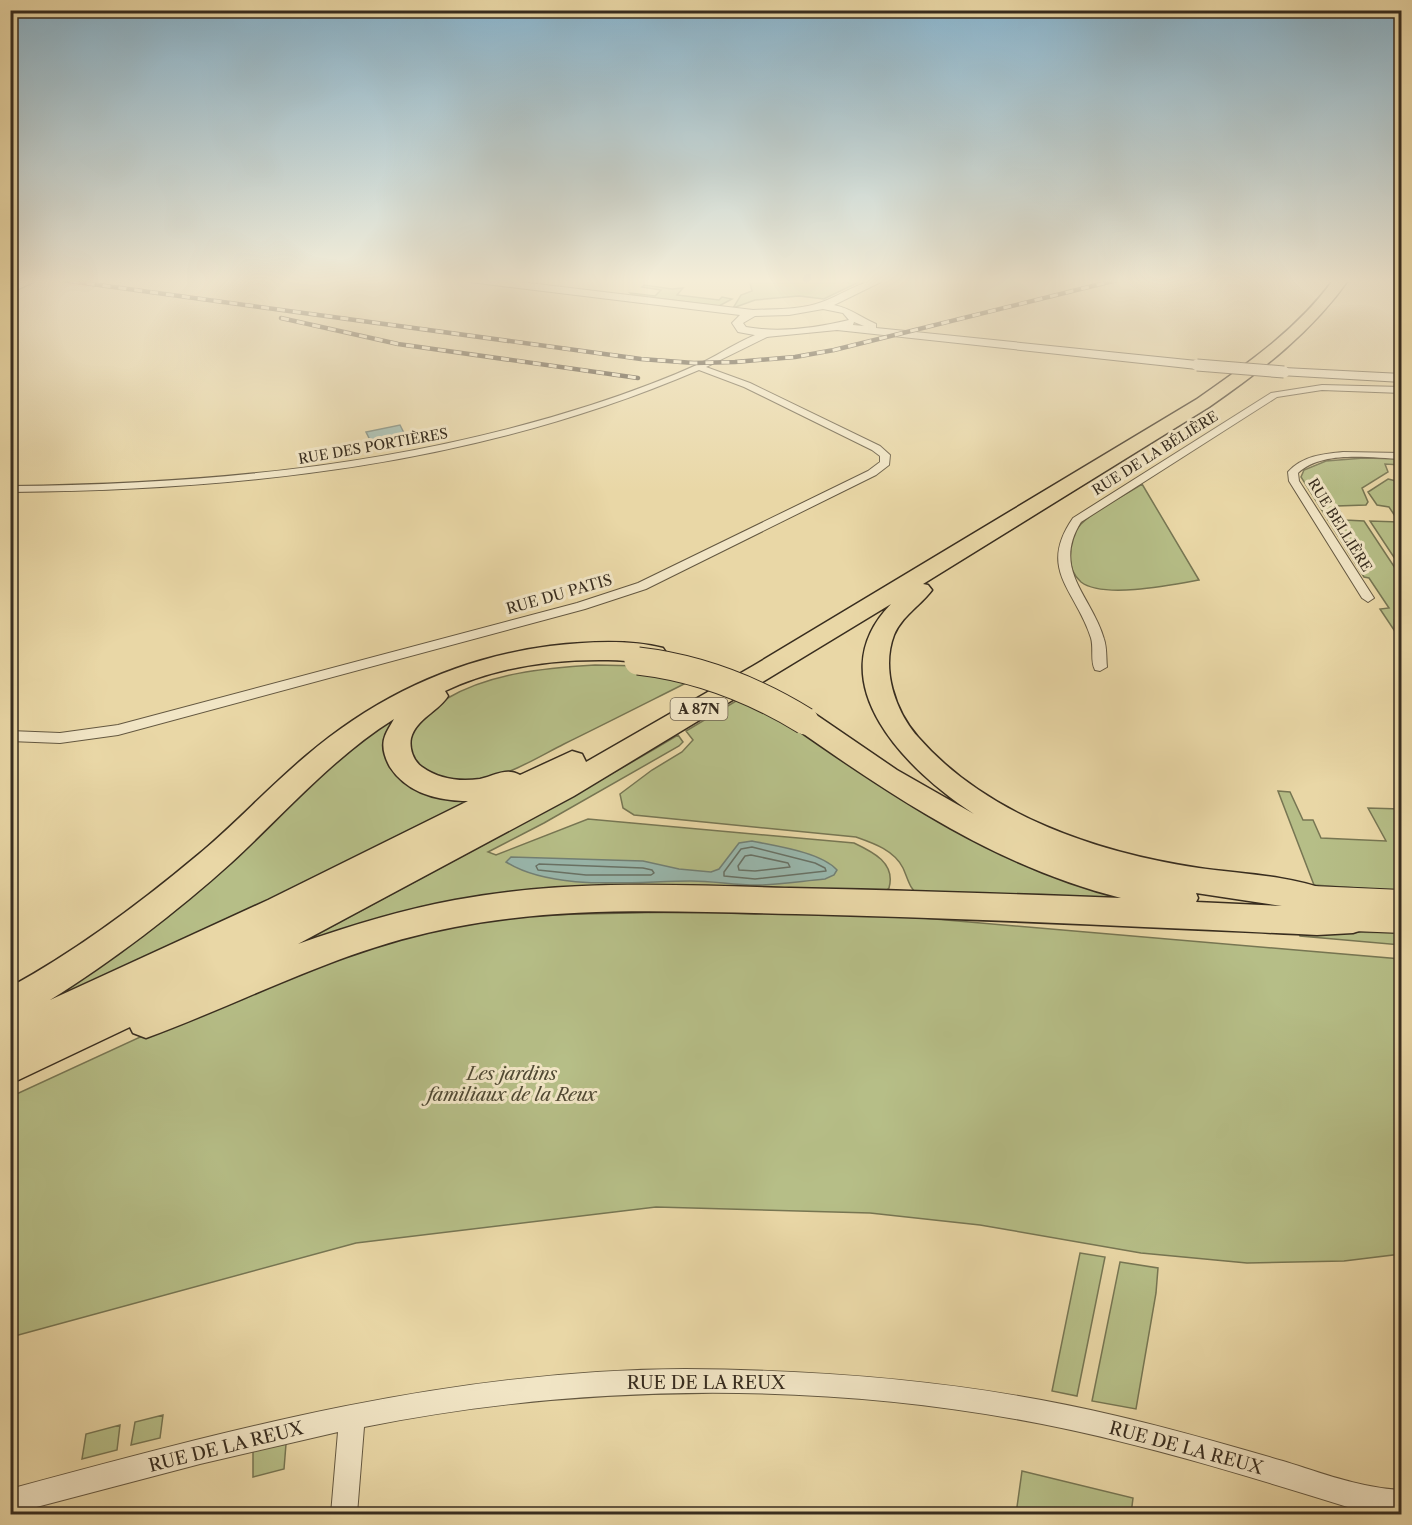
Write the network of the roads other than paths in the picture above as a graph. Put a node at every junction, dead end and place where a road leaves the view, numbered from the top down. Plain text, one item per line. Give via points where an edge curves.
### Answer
1 (728, 350) edge
2 (732, 350) edge
3 (1060, 350) edge
4 (1255, 350) edge
5 (1271, 350) edge
6 (724, 354) junction
7 (698, 367) junction
8 (1401, 378) edge
9 (1401, 390) edge
10 (1401, 456) edge
11 (10, 489) edge
12 (982, 538) junction
13 (1368, 598) dead end
14 (646, 658) junction
15 (1100, 667) dead end
16 (810, 719) junction
17 (10, 736) edge
18 (568, 763) junction
19 (1313, 898) junction
20 (1401, 902) edge
21 (1353, 919) junction
22 (1401, 921) edge
23 (10, 1005) edge
24 (10, 1036) edge
25 (10, 1067) edge
26 (10, 1082) edge
27 (351, 1416) junction
28 (10, 1502) edge
29 (1401, 1503) edge
30 (344, 1515) edge

1 - 6 street, RUE DES PORTIÈRES
2 - 6 street, RUE DES PORTIÈRES
3 - 8 street, bridge via 1197,365
4 - 18 highway, A 87N via 1189,398 852,600
5 - 12 highway, A 87N via 1203,403
6 - 7 street, RUE DES PORTIÈRES
7 - 11 street, RUE DES PORTIÈRES via 552,420 470,442 382,459 210,482
7 - 17 street, RUE DU PATIS via 747,385 876,448 885,455 885,463 863,478 642,586 580,606 118,730 60,738
9 - 15 street, RUE DE LA BÉLIÈRE via 1330,386 1275,395 1077,520 1063,550 1064,563 1097,638
10 - 13 street, RUE BELLIÈRE via 1333,456 1302,464 1293,472 1294,481
12 - 19 highway via 974,553 901,605 879,638 876,678 896,730 909,745 966,795 1046,839 1159,873
12 - 25 highway, A 87N via 564,788 293,931
14 - 16 highway, bridge via 748,689
14 - 18 highway via 563,661 472,680 416,709 403,725 398,743 401,761 413,777 450,791 489,788 535,769
14 - 23 highway via 603,651 523,658 463,673 403,700 331,750 219,855 165,899 98,949
16 - 19 highway via 929,792 1006,832 1055,852 1152,881 1277,900
16 - 21 highway via 914,795 992,836 1114,884 1176,897
18 - 24 highway, A 87N via 280,910
19 - 20 highway
21 - 22 highway
21 - 26 highway via 1317,921 956,904 694,899 522,904 414,922 318,950
27 - 28 street, RUE DE LA REUX
27 - 29 street, RUE DE LA REUX via 524,1389 662,1380 857,1387 973,1401 1081,1420 1354,1496
27 - 30 street

